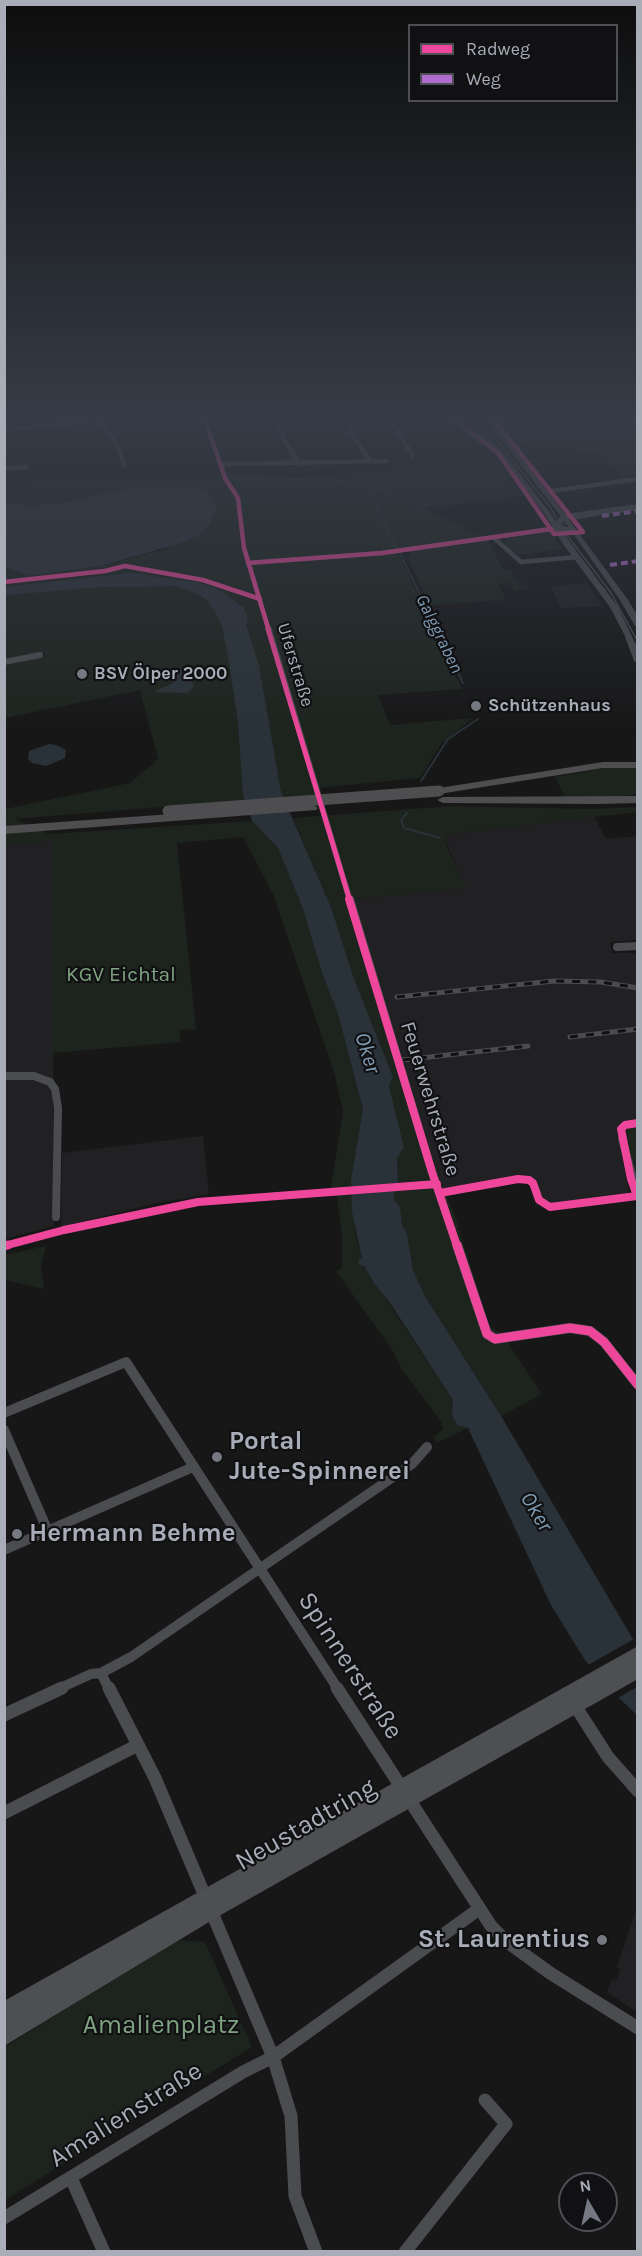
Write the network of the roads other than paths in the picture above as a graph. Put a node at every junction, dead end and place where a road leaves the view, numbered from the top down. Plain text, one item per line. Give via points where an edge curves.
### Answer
1 (570, 525) edge
2 (556, 527) junction
3 (573, 529) junction
4 (494, 538) junction
5 (244, 548) dead end
6 (577, 557) junction
7 (248, 563) junction
8 (638, 624) edge
9 (40, 655) dead end
10 (638, 661) edge
11 (4, 662) edge
12 (638, 760) edge
13 (623, 764) junction
14 (638, 765) edge
15 (317, 791) joint
16 (441, 796) junction
17 (638, 799) edge
18 (169, 815) junction
19 (4, 823) edge
20 (4, 832) edge
21 (638, 946) edge
22 (617, 947) dead end
23 (4, 1076) edge
24 (622, 1139) dead end
25 (638, 1196) edge
26 (56, 1217) dead end
27 (604, 1342) joint
28 (638, 1385) edge
29 (4, 1413) edge
30 (4, 1430) edge
31 (427, 1447) dead end
32 (194, 1467) junction
33 (47, 1529) junction
34 (4, 1550) edge
35 (260, 1568) junction
36 (638, 1655) edge
37 (638, 1669) edge
38 (101, 1673) junction
39 (577, 1696) junction
40 (4, 1715) edge
41 (138, 1745) junction
42 (638, 1791) edge
43 (405, 1793) junction
44 (4, 1813) edge
45 (209, 1904) junction
46 (479, 1909) junction
47 (4, 2013) edge
48 (638, 2028) edge
49 (4, 2035) edge
50 (273, 2056) junction
51 (485, 2100) dead end
52 (71, 2178) junction
53 (4, 2218) edge
54 (104, 2252) edge
55 (316, 2252) edge
56 (405, 2252) edge

1 - 3 main road
2 - 3 street
2 - 4 street
2 - 6 main road
3 - 8 main road
4 - 6 street via 521,562
4 - 7 street via 382,553
5 - 7 street, Uferstraße
6 - 10 main road via 614,607
7 - 15 street, Uferstraße
9 - 11 street
12 - 13 highway
13 - 14 highway
13 - 16 highway
15 - 27 street, Feuerwehrstraße via 432,1172 487,1334 495,1339 581,1329
16 - 17 highway
16 - 18 highway
18 - 19 highway
18 - 20 highway
21 - 22 street
23 - 26 street via 34,1076 50,1082 55,1089
24 - 25 street
27 - 28 street
29 - 32 street, Spinnerstraße via 126,1362
30 - 33 street
31 - 35 street via 412,1464
32 - 33 street
32 - 35 street, Spinnerstraße
33 - 34 street
35 - 38 street via 131,1657
35 - 43 street, Spinnerstraße
36 - 39 main road, Neustadtring
37 - 39 main road, Neustadtring
38 - 40 street via 91,1674
38 - 41 street
39 - 42 street via 608,1757
39 - 43 main road, Neustadtring
41 - 44 street
41 - 45 street
43 - 45 main road, Neustadtring
43 - 46 street, Spinnerstraße
45 - 47 main road, Neustadtring
45 - 49 main road, Neustadtring
45 - 50 street
46 - 48 street, Spinnerstraße via 506,1941
46 - 50 street, Amalienstraße
50 - 52 street, Amalienstraße
50 - 55 street via 291,2116 295,2196
51 - 56 street via 506,2124
52 - 53 street, Amalienstraße
52 - 54 street

